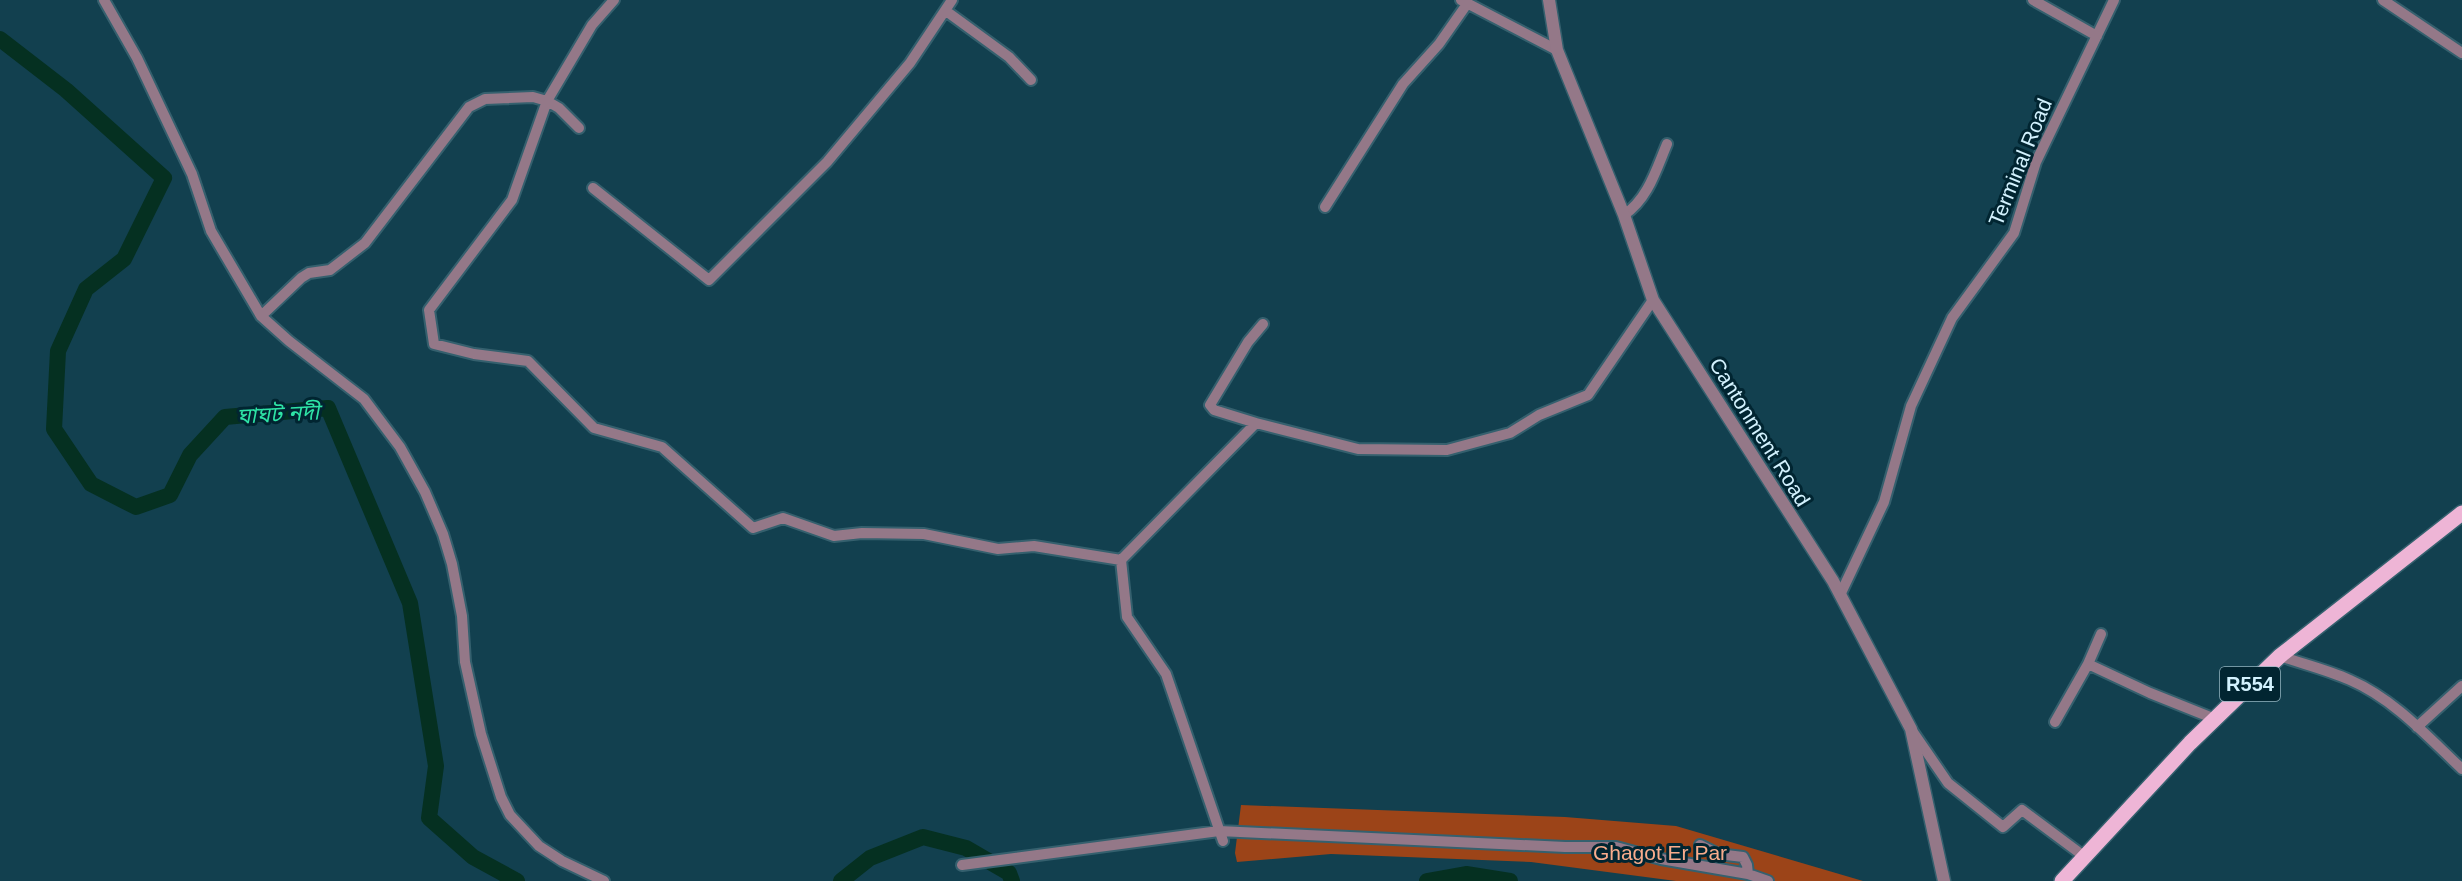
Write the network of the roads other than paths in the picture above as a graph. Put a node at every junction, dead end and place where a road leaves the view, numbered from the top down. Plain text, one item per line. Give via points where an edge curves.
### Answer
1 (104, 0) edge
2 (614, 0) edge
3 (952, 0) edge
4 (1549, 0) edge
5 (2033, 0) edge
6 (2114, 0) edge
7 (2384, 0) edge
8 (1464, 2) edge
9 (946, 11) junction
10 (2097, 36) junction
11 (1557, 50) junction
12 (2462, 53) edge
13 (1031, 80) dead end
14 (547, 101) junction
15 (579, 128) dead end
16 (1667, 144) dead end
17 (593, 188) dead end
18 (1325, 207) dead end
19 (1624, 215) junction
20 (1653, 300) junction
21 (261, 316) junction
22 (1263, 324) dead end
23 (1256, 423) junction
24 (2462, 513) edge
25 (1121, 560) junction
26 (1840, 595) junction
27 (2101, 634) dead end
28 (2280, 656) junction
29 (2088, 664) junction
30 (2462, 686) edge
31 (2215, 719) junction
32 (2055, 722) dead end
33 (2417, 727) junction
34 (1911, 729) junction
35 (2462, 769) edge
36 (1221, 836) junction
37 (1700, 845) dead end
38 (2085, 857) junction
39 (962, 865) dead end
40 (1748, 874) junction
41 (604, 881) edge
42 (1768, 881) edge
43 (1944, 881) edge
44 (2062, 881) edge

1 - 21 street via 137,58 192,174 211,231
2 - 14 street via 592,25
3 - 9 street
4 - 11 street, Cantonment Road
5 - 10 street
6 - 10 street, Terminal Road
7 - 12 street
8 - 11 street
8 - 18 street via 1439,44 1402,84
9 - 13 street via 1009,57
9 - 17 street via 910,63 827,162 709,280
10 - 26 street, Terminal Road via 2036,162 2014,233 1952,318 1911,406 1884,502
11 - 19 street, Cantonment Road
14 - 15 street
14 - 21 street via 533,97 485,99 469,107 365,243 330,270 301,278
14 - 25 street via 512,200 429,310 434,344 528,361 594,428 662,447 753,528 783,518 834,536 924,534 998,549 1034,546
16 - 19 street via 1649,188 1635,208
19 - 20 street, Cantonment Road
20 - 23 street via 1588,395 1539,415 1510,433 1447,450 1358,448
20 - 26 street, Cantonment Road
21 - 41 street via 364,399 400,447 425,492 452,564 462,616 465,662 481,734 501,797 510,815 538,846
22 - 23 street via 1210,405 1214,410
23 - 25 street
24 - 28 main road, R554
25 - 36 street via 1127,617 1166,674
26 - 34 street, Cantonment Road
27 - 29 street
28 - 31 main road, R554
28 - 33 street via 2350,680 2380,697
29 - 31 street
29 - 32 street
30 - 33 street
31 - 38 main road, R554
33 - 35 street
34 - 38 street via 1948,783 2003,827 2022,810
34 - 43 street, Cantonment Road
36 - 39 street
36 - 40 street via 1616,847 1661,860
37 - 40 street via 1718,854 1743,857
38 - 44 main road, R554
40 - 42 street

